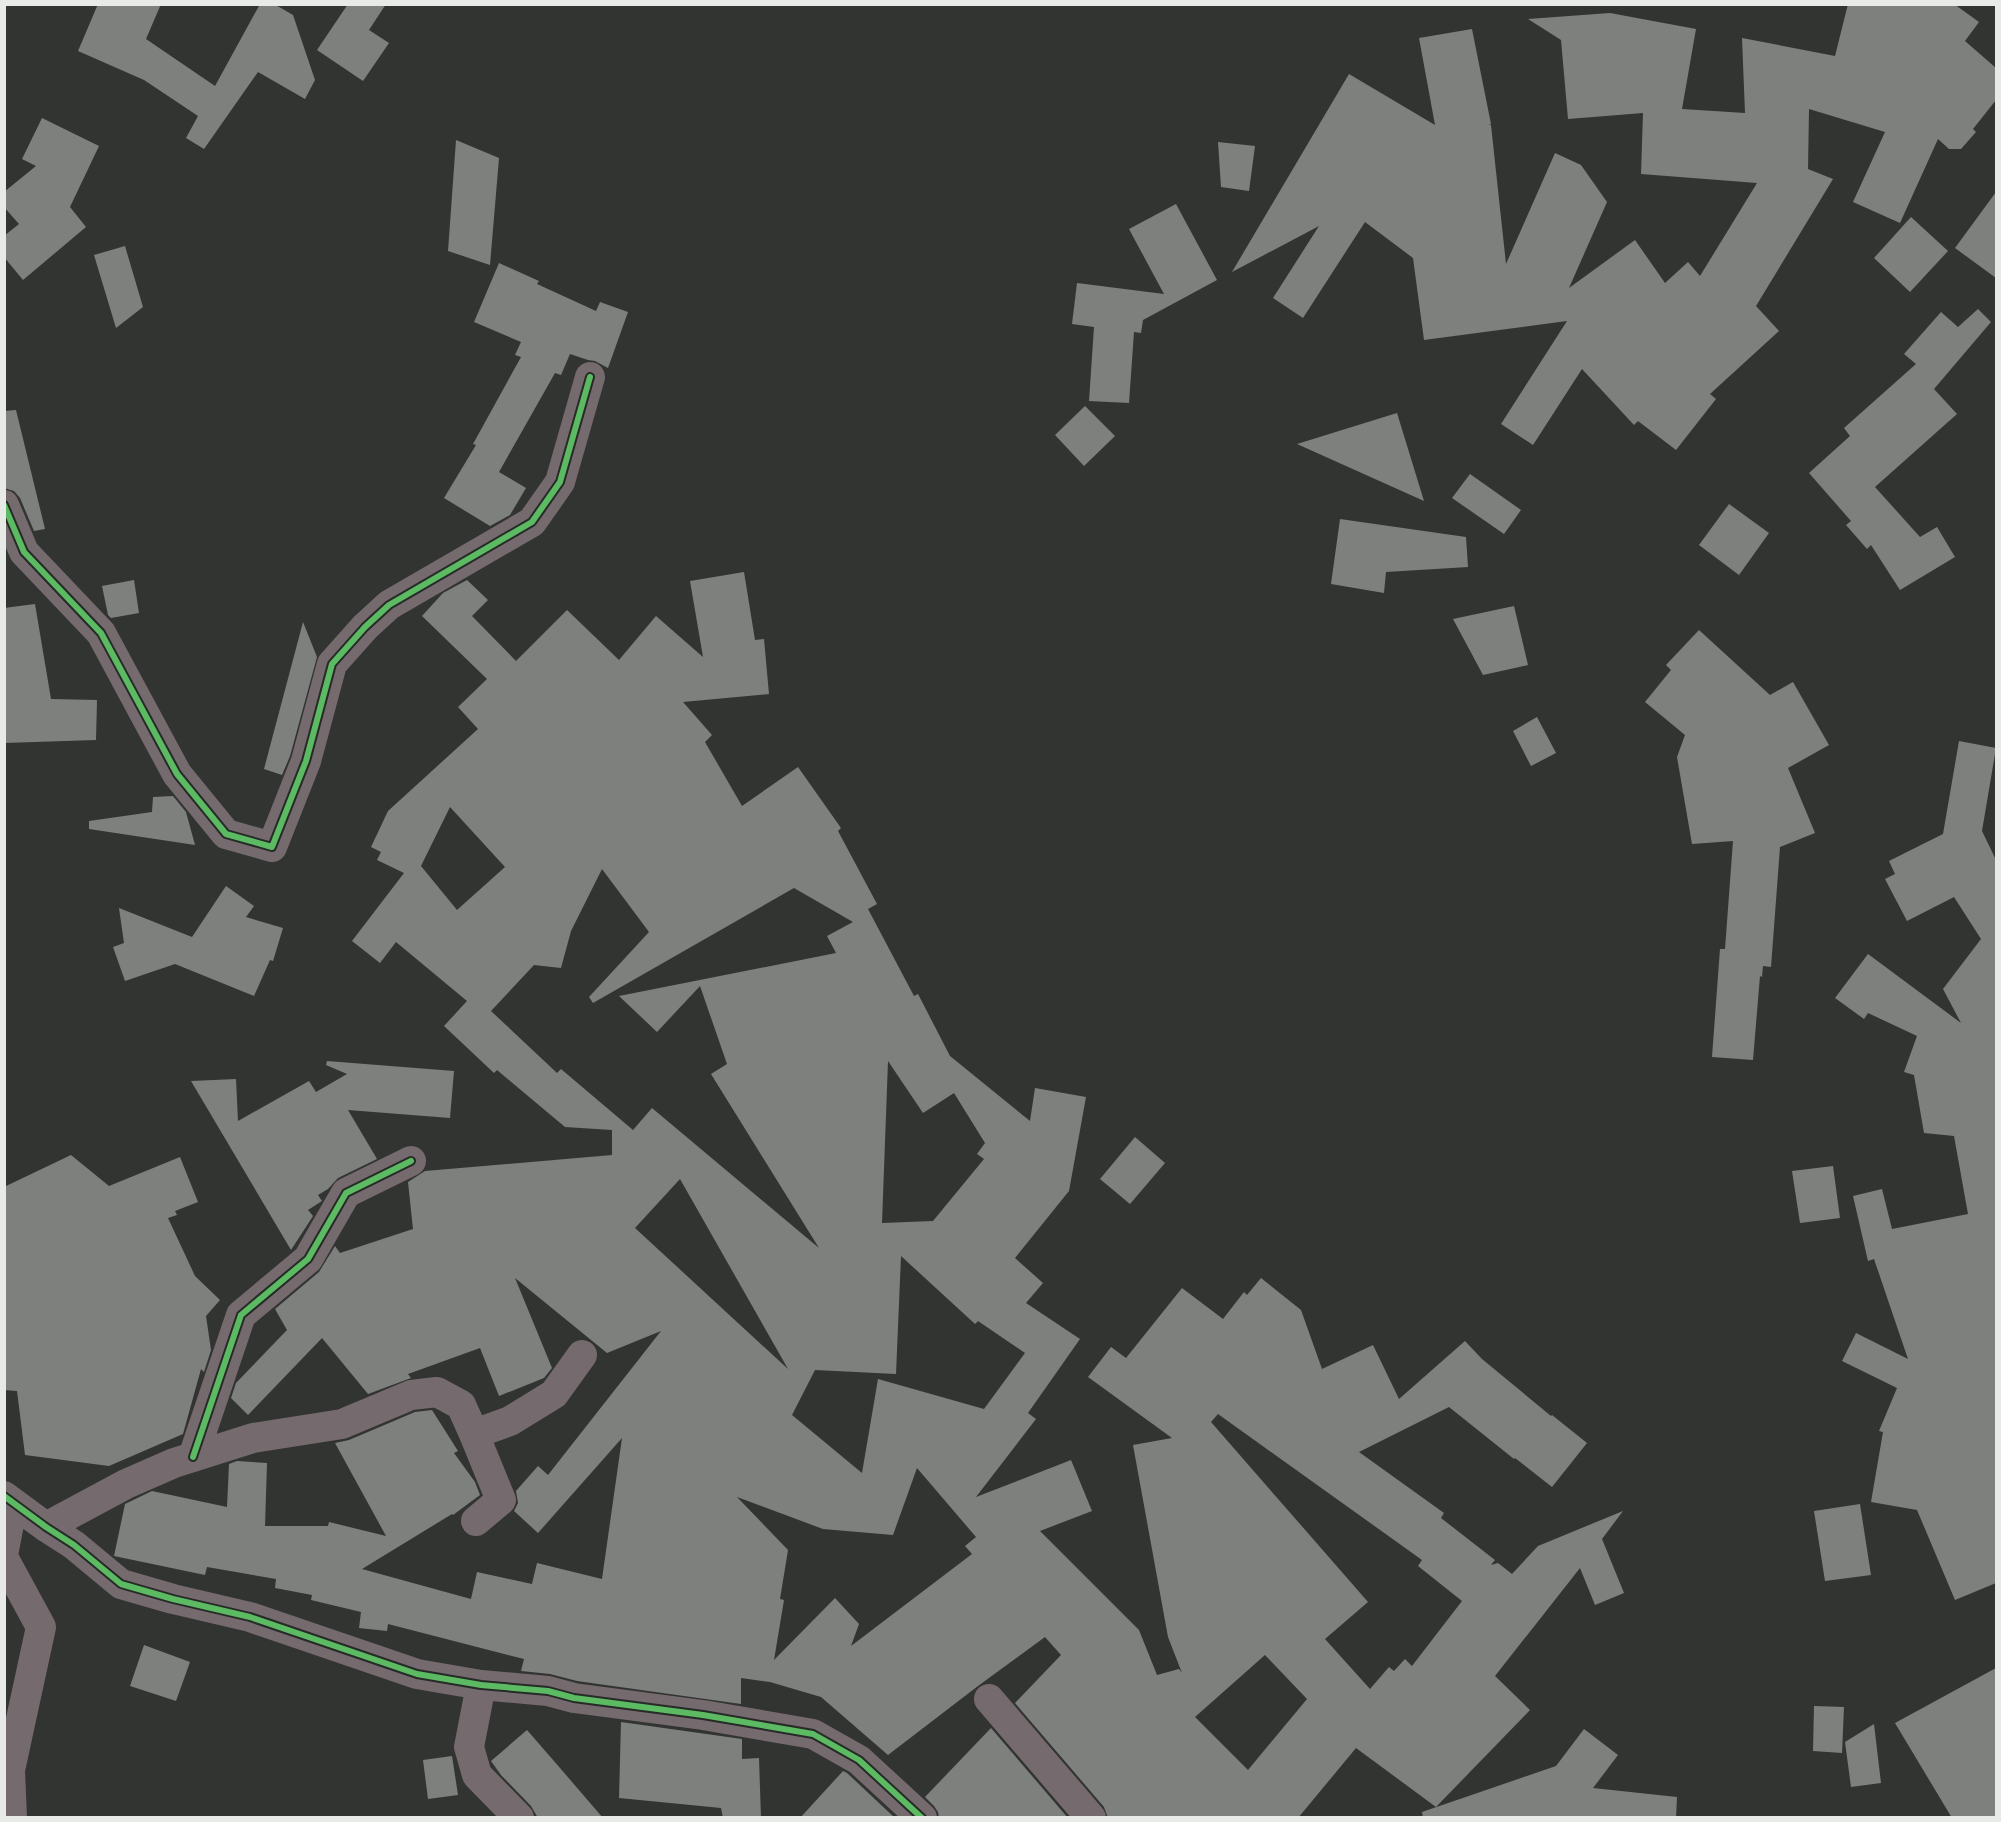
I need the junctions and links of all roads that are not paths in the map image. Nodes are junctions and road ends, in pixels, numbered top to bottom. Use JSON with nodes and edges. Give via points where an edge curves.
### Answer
{"nodes":[{"id":1,"x":590,"y":377,"type":"dead end"},
{"id":2,"x":4,"y":505,"type":"edge"},
{"id":3,"x":411,"y":1161,"type":"dead end"},
{"id":4,"x":582,"y":1356,"type":"dead end"},
{"id":5,"x":474,"y":1434,"type":"junction"},
{"id":6,"x":193,"y":1457,"type":"junction"},
{"id":7,"x":9,"y":1499,"type":"edge"},
{"id":8,"x":476,"y":1521,"type":"dead end"},
{"id":9,"x":46,"y":1527,"type":"junction"},
{"id":10,"x":4,"y":1550,"type":"edge"},
{"id":11,"x":4,"y":1559,"type":"edge"},
{"id":12,"x":481,"y":1685,"type":"junction"},
{"id":13,"x":989,"y":1699,"type":"dead end"},
{"id":14,"x":12,"y":1818,"type":"edge"},
{"id":15,"x":519,"y":1818,"type":"edge"},
{"id":16,"x":922,"y":1818,"type":"edge"},
{"id":17,"x":1091,"y":1818,"type":"edge"}],
"edges":[{"from":1,"to":2,"type":"street","via":[[560,482],[532,522],[389,605],[332,664],[306,761],[272,847],[226,834],[177,774],[101,633],[24,552]]},
{"from":3,"to":6,"type":"street","via":[[346,1193],[308,1258],[241,1315]]},
{"from":4,"to":5,"type":"street","via":[[554,1394],[510,1421]]},
{"from":5,"to":6,"type":"street","via":[[461,1405],[437,1392],[411,1395],[342,1425],[253,1438]]},
{"from":5,"to":8,"type":"street","via":[[501,1500]]},
{"from":6,"to":9,"type":"street","via":[[126,1484]]},
{"from":7,"to":9,"type":"street"},
{"from":7,"to":10,"type":"street"},
{"from":9,"to":12,"type":"street","via":[[121,1584],[250,1617],[417,1674]]},
{"from":11,"to":14,"type":"street","via":[[41,1627],[10,1770]]},
{"from":12,"to":15,"type":"street","via":[[470,1747],[477,1775]]},
{"from":12,"to":16,"type":"street","via":[[548,1691],[813,1734],[858,1760]]},
{"from":13,"to":17,"type":"street"}]}
